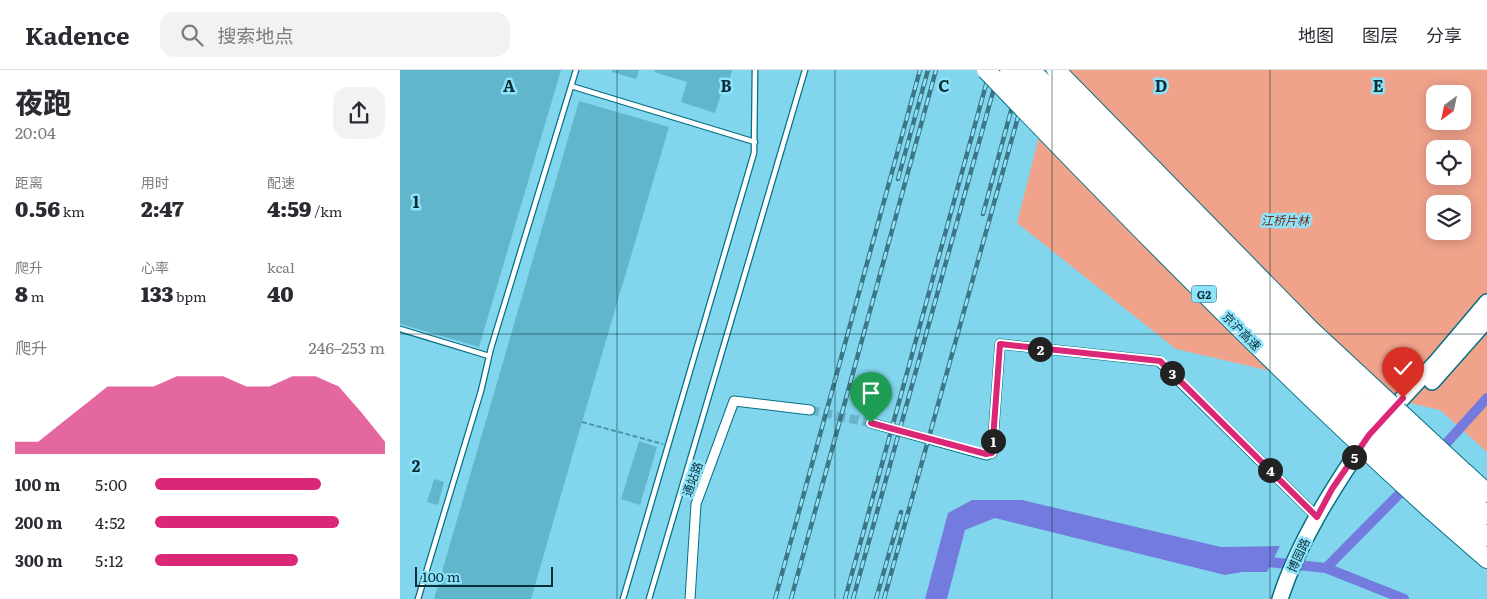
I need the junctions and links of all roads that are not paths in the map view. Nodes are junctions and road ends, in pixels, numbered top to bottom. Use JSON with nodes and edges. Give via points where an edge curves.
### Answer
{"nodes":[{"id":1,"x":576,"y":70,"type":"edge"},
{"id":2,"x":755,"y":70,"type":"edge"},
{"id":3,"x":805,"y":70,"type":"edge"},
{"id":4,"x":986,"y":70,"type":"edge"},
{"id":5,"x":1009,"y":70,"type":"edge"},
{"id":6,"x":1031,"y":70,"type":"edge"},
{"id":7,"x":1056,"y":70,"type":"edge"},
{"id":8,"x":571,"y":86,"type":"junction"},
{"id":9,"x":755,"y":142,"type":"junction"},
{"id":10,"x":1487,"y":302,"type":"edge"},
{"id":11,"x":1487,"y":320,"type":"edge"},
{"id":12,"x":400,"y":329,"type":"edge"},
{"id":13,"x":489,"y":356,"type":"junction"},
{"id":14,"x":810,"y":410,"type":"tunnel mouth"},
{"id":15,"x":871,"y":423,"type":"tunnel mouth"},
{"id":16,"x":1447,"y":491,"type":"junction"},
{"id":17,"x":1487,"y":493,"type":"edge"},
{"id":18,"x":1487,"y":515,"type":"edge"},
{"id":19,"x":1317,"y":517,"type":"junction"},
{"id":20,"x":1487,"y":537,"type":"edge"},
{"id":21,"x":1308,"y":545,"type":"junction"},
{"id":22,"x":1487,"y":559,"type":"edge"},
{"id":23,"x":1291,"y":583,"type":"junction"},
{"id":24,"x":418,"y":599,"type":"edge"},
{"id":25,"x":623,"y":599,"type":"edge"},
{"id":26,"x":649,"y":599,"type":"edge"},
{"id":27,"x":690,"y":599,"type":"edge"},
{"id":28,"x":1280,"y":599,"type":"edge"},
{"id":29,"x":1290,"y":599,"type":"edge"}],
"edges":[{"from":1,"to":8,"type":"lane"},
{"from":2,"to":9,"type":"lane"},
{"from":3,"to":26,"type":"lane"},
{"from":4,"to":16,"type":"highway","name":"京沪高速","number":"G2","bridge":true,"via":[[1268,358]]},
{"from":5,"to":16,"type":"highway","name":"京沪高速","number":"G2","bridge":true,"via":[[1229,295],[1347,410]]},
{"from":6,"to":16,"type":"highway","name":"京沪高速","number":"G2","bridge":true},
{"from":7,"to":16,"type":"highway","name":"京沪高速","number":"G2","bridge":true,"via":[[1310,329]]},
{"from":8,"to":9,"type":"lane"},
{"from":8,"to":13,"type":"lane"},
{"from":9,"to":25,"type":"lane"},
{"from":10,"to":19,"type":"main road","name":"博园路","via":[[1369,435]]},
{"from":11,"to":21,"type":"main road","name":"博园路","via":[[1376,442]]},
{"from":12,"to":13,"type":"lane"},
{"from":13,"to":24,"type":"lane"},
{"from":14,"to":27,"type":"street","name":"通站路","via":[[734,401],[696,504]]},
{"from":15,"to":19,"type":"street","via":[[992,453],[1000,344],[1160,361]]},
{"from":16,"to":17,"type":"highway","name":"京沪高速","number":"G2"},
{"from":16,"to":18,"type":"highway","name":"京沪高速","number":"G2"},
{"from":16,"to":20,"type":"highway","name":"京沪高速","number":"G2"},
{"from":16,"to":22,"type":"highway","name":"京沪高速","number":"G2"},
{"from":19,"to":21,"type":"main road","name":"博园路"},
{"from":21,"to":23,"type":"main road","name":"博园路"},
{"from":23,"to":28,"type":"main road","name":"博园路"},
{"from":23,"to":29,"type":"main road","name":"博园路"}]}
